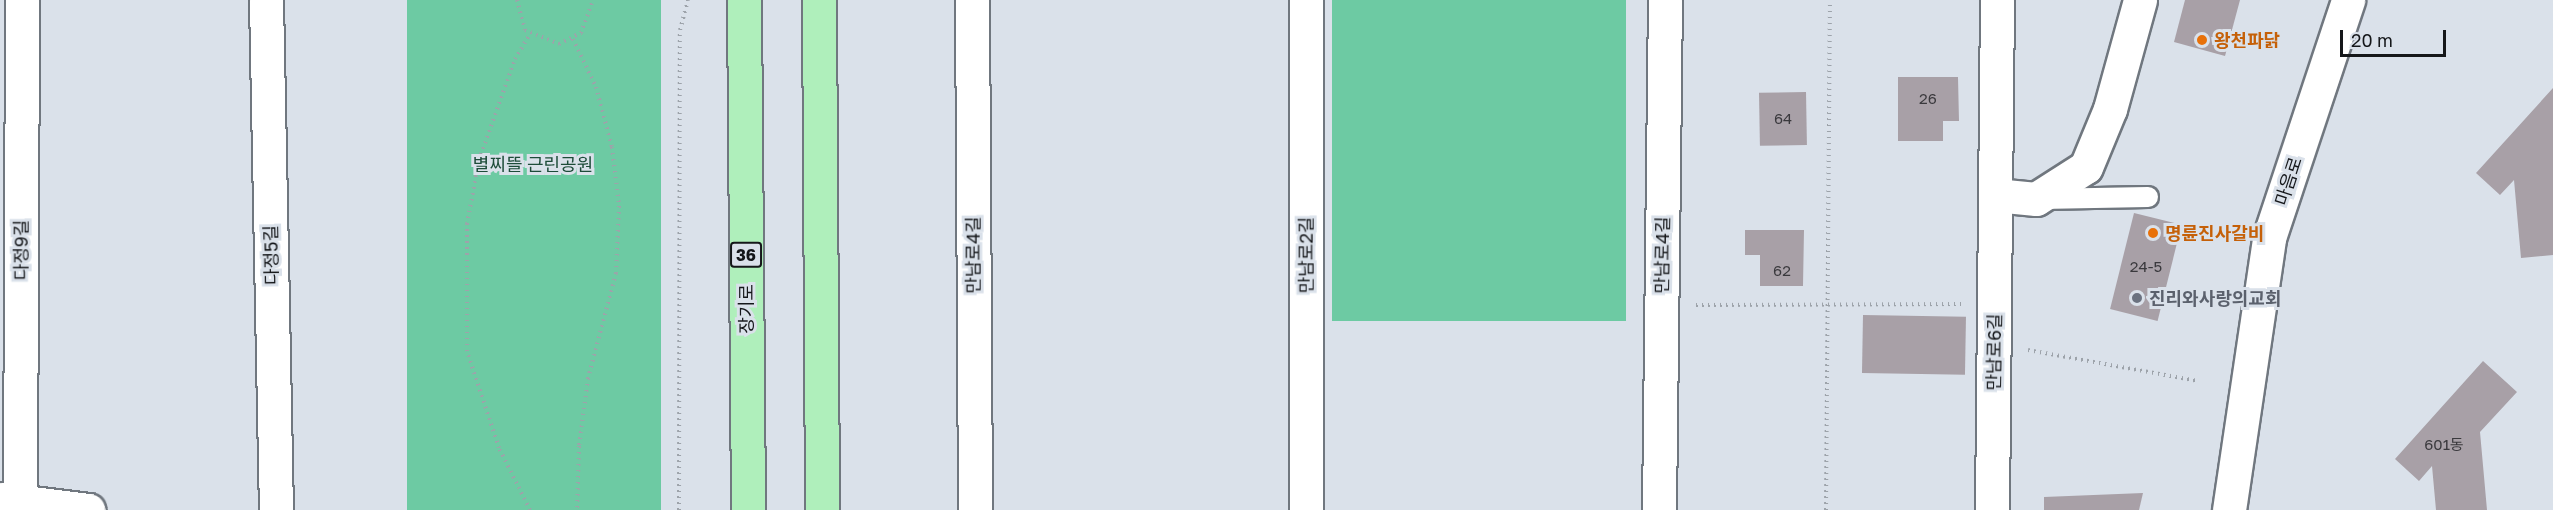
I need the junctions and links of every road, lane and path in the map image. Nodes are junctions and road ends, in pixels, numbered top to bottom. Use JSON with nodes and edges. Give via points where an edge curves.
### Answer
{"nodes":[{"id":1,"x":22,"y":0,"type":"edge"},
{"id":2,"x":266,"y":0,"type":"edge"},
{"id":3,"x":518,"y":0,"type":"edge"},
{"id":4,"x":593,"y":0,"type":"edge"},
{"id":5,"x":688,"y":0,"type":"edge"},
{"id":6,"x":744,"y":0,"type":"edge"},
{"id":7,"x":819,"y":0,"type":"edge"},
{"id":8,"x":972,"y":0,"type":"edge"},
{"id":9,"x":1306,"y":0,"type":"edge"},
{"id":10,"x":1665,"y":0,"type":"edge"},
{"id":11,"x":1830,"y":0,"type":"edge"},
{"id":12,"x":1997,"y":0,"type":"edge"},
{"id":13,"x":2140,"y":0,"type":"edge"},
{"id":14,"x":2348,"y":0,"type":"edge"},
{"id":15,"x":530,"y":34,"type":"junction"},
{"id":16,"x":573,"y":39,"type":"junction"},
{"id":17,"x":1995,"y":195,"type":"junction"},
{"id":18,"x":2148,"y":197,"type":"dead end"},
{"id":19,"x":2036,"y":199,"type":"junction"},
{"id":20,"x":1971,"y":304,"type":"dead end"},
{"id":21,"x":1691,"y":305,"type":"dead end"},
{"id":22,"x":1828,"y":305,"type":"junction"},
{"id":23,"x":2024,"y":350,"type":"dead end"},
{"id":24,"x":2198,"y":381,"type":"dead end"},
{"id":25,"x":10,"y":500,"type":"edge"},
{"id":26,"x":88,"y":510,"type":"edge"},
{"id":27,"x":276,"y":510,"type":"edge"},
{"id":28,"x":530,"y":510,"type":"edge"},
{"id":29,"x":577,"y":510,"type":"edge"},
{"id":30,"x":679,"y":510,"type":"edge"},
{"id":31,"x":748,"y":510,"type":"edge"},
{"id":32,"x":822,"y":510,"type":"edge"},
{"id":33,"x":975,"y":510,"type":"edge"},
{"id":34,"x":1306,"y":510,"type":"edge"},
{"id":35,"x":1659,"y":510,"type":"edge"},
{"id":36,"x":1826,"y":510,"type":"edge"},
{"id":37,"x":1992,"y":510,"type":"edge"},
{"id":38,"x":2229,"y":510,"type":"edge"}],
"edges":[{"from":1,"to":25,"type":"street","name":"다정9길"},
{"from":2,"to":27,"type":"street","name":"다정5길"},
{"from":3,"to":15,"type":"path","via":[[519,19]]},
{"from":4,"to":16,"type":"path","via":[[589,23]]},
{"from":5,"to":30,"type":"path","via":[[680,30]]},
{"from":6,"to":31,"type":"main road","name":"장기로","number":"36"},
{"from":7,"to":32,"type":"main road"},
{"from":8,"to":33,"type":"street","name":"만남로4길"},
{"from":9,"to":34,"type":"street","name":"만남로2길"},
{"from":10,"to":35,"type":"street","name":"만남로4길"},
{"from":11,"to":22,"type":"path"},
{"from":12,"to":17,"type":"street","name":"만남로6길"},
{"from":13,"to":19,"type":"street","via":[[2110,109],[2086,167]]},
{"from":14,"to":38,"type":"street","name":"마음로","via":[[2270,238]]},
{"from":15,"to":16,"type":"path","via":[[546,43]]},
{"from":15,"to":28,"type":"path","via":[[515,59],[479,160],[467,224],[467,351],[499,448]]},
{"from":16,"to":29,"type":"path","via":[[596,87],[612,147],[619,206],[616,273],[584,412]]},
{"from":17,"to":19,"type":"street"},
{"from":17,"to":37,"type":"street","name":"만남로6길"},
{"from":18,"to":19,"type":"lane"},
{"from":20,"to":22,"type":"path"},
{"from":21,"to":22,"type":"path"},
{"from":22,"to":36,"type":"path"},
{"from":23,"to":24,"type":"path"},
{"from":25,"to":26,"type":"street"}]}
